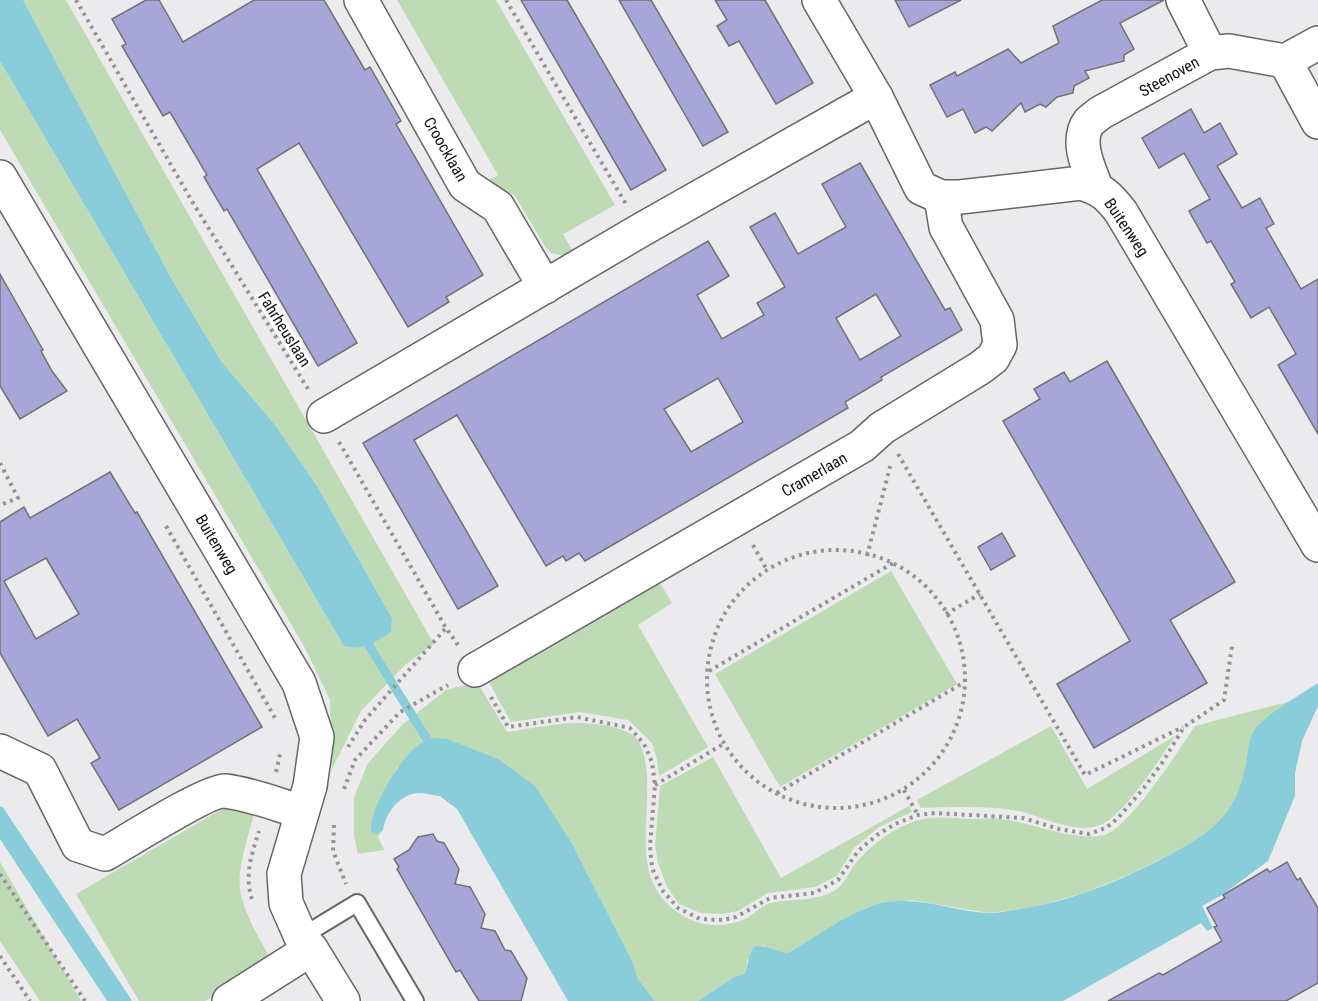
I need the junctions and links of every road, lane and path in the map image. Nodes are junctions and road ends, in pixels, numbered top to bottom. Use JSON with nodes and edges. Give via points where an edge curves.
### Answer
{"nodes":[{"id":1,"x":75,"y":0,"type":"edge"},
{"id":2,"x":361,"y":0,"type":"edge"},
{"id":3,"x":506,"y":0,"type":"edge"},
{"id":4,"x":819,"y":0,"type":"edge"},
{"id":5,"x":1183,"y":0,"type":"edge"},
{"id":6,"x":1318,"y":43,"type":"edge"},
{"id":7,"x":1210,"y":53,"type":"junction"},
{"id":8,"x":1285,"y":61,"type":"junction"},
{"id":9,"x":876,"y":97,"type":"junction"},
{"id":10,"x":1318,"y":122,"type":"edge"},
{"id":11,"x":0,"y":177,"type":"edge"},
{"id":12,"x":1096,"y":187,"type":"junction"},
{"id":13,"x":941,"y":197,"type":"junction"},
{"id":14,"x":641,"y":230,"type":"junction"},
{"id":15,"x":545,"y":287,"type":"junction"},
{"id":16,"x":324,"y":416,"type":"junction"},
{"id":17,"x":0,"y":463,"type":"edge"},
{"id":18,"x":0,"y":505,"type":"edge"},
{"id":19,"x":163,"y":521,"type":"dead end"},
{"id":20,"x":1318,"y":545,"type":"edge"},
{"id":21,"x":867,"y":556,"type":"junction"},
{"id":22,"x":893,"y":562,"type":"junction"},
{"id":23,"x":980,"y":594,"type":"junction"},
{"id":24,"x":946,"y":614,"type":"junction"},
{"id":25,"x":446,"y":628,"type":"junction"},
{"id":26,"x":1232,"y":646,"type":"dead end"},
{"id":27,"x":475,"y":670,"type":"junction"},
{"id":28,"x":709,"y":671,"type":"junction"},
{"id":29,"x":964,"y":683,"type":"junction"},
{"id":30,"x":278,"y":724,"type":"dead end"},
{"id":31,"x":1184,"y":727,"type":"junction"},
{"id":32,"x":725,"y":743,"type":"junction"},
{"id":33,"x":282,"y":744,"type":"dead end"},
{"id":34,"x":0,"y":751,"type":"edge"},
{"id":35,"x":345,"y":752,"type":"dead end"},
{"id":36,"x":655,"y":785,"type":"junction"},
{"id":37,"x":904,"y":790,"type":"junction"},
{"id":38,"x":777,"y":794,"type":"junction"},
{"id":39,"x":342,"y":795,"type":"dead end"},
{"id":40,"x":267,"y":801,"type":"junction"},
{"id":41,"x":302,"y":812,"type":"junction"},
{"id":42,"x":918,"y":815,"type":"junction"},
{"id":43,"x":334,"y":819,"type":"dead end"},
{"id":44,"x":0,"y":874,"type":"edge"},
{"id":45,"x":357,"y":903,"type":"junction"},
{"id":46,"x":255,"y":908,"type":"dead end"},
{"id":47,"x":306,"y":943,"type":"junction"},
{"id":48,"x":0,"y":956,"type":"edge"},
{"id":49,"x":30,"y":1001,"type":"edge"},
{"id":50,"x":85,"y":1001,"type":"edge"},
{"id":51,"x":229,"y":1001,"type":"edge"},
{"id":52,"x":343,"y":1001,"type":"edge"},
{"id":53,"x":415,"y":1001,"type":"edge"}],
"edges":[{"from":1,"to":16,"type":"path","name":"Fahrheuslaan","via":[[190,198]]},
{"from":2,"to":15,"type":"street","name":"Croocklaan","via":[[465,185],[498,207]]},
{"from":3,"to":14,"type":"path"},
{"from":4,"to":9,"type":"street"},
{"from":5,"to":7,"type":"street"},
{"from":6,"to":8,"type":"street"},
{"from":7,"to":8,"type":"street","name":"Steenoven","via":[[1229,51]]},
{"from":7,"to":12,"type":"street","name":"Steenoven","via":[[1089,122],[1083,144]]},
{"from":8,"to":10,"type":"street"},
{"from":9,"to":13,"type":"street","via":[[921,188]]},
{"from":9,"to":14,"type":"street"},
{"from":11,"to":41,"type":"street","name":"Buitenweg","via":[[299,683],[316,737],[310,786]]},
{"from":12,"to":13,"type":"street","name":"Buitenweg","via":[[1081,183]]},
{"from":12,"to":20,"type":"street","name":"Buitenweg","via":[[1121,212]]},
{"from":13,"to":27,"type":"street","name":"Cramerlaan","via":[[946,227],[998,320],[1000,345],[993,358],[882,428],[862,446]]},
{"from":14,"to":15,"type":"street"},
{"from":15,"to":16,"type":"street"},
{"from":16,"to":25,"type":"path","name":"Fahrheuslaan"},
{"from":17,"to":18,"type":"path","via":[[18,498]]},
{"from":19,"to":30,"type":"path"},
{"from":21,"to":22,"type":"path"},
{"from":21,"to":23,"type":"path","via":[[895,449]]},
{"from":21,"to":28,"type":"path","via":[[835,550],[811,553],[767,570],[730,604],[709,650]]},
{"from":22,"to":24,"type":"path","via":[[928,589]]},
{"from":22,"to":28,"type":"path"},
{"from":23,"to":24,"type":"path"},
{"from":23,"to":31,"type":"path","via":[[1085,776]]},
{"from":24,"to":29,"type":"path","via":[[962,657]]},
{"from":25,"to":27,"type":"path","name":"Fahrheuslaan"},
{"from":25,"to":35,"type":"path","via":[[365,720]]},
{"from":26,"to":31,"type":"path","via":[[1224,700]]},
{"from":27,"to":36,"type":"path","name":"Fahrheuslaan","via":[[508,727],[577,717],[630,729],[644,744],[652,762]]},
{"from":27,"to":39,"type":"path","via":[[400,712],[355,760]]},
{"from":28,"to":32,"type":"path","via":[[714,720]]},
{"from":29,"to":37,"type":"path","via":[[961,709],[940,756]]},
{"from":29,"to":38,"type":"path"},
{"from":31,"to":42,"type":"path","via":[[1162,763],[1118,818],[1089,834],[1023,818]]},
{"from":32,"to":36,"type":"path"},
{"from":32,"to":38,"type":"path","via":[[741,767]]},
{"from":33,"to":40,"type":"path"},
{"from":34,"to":40,"type":"street","via":[[40,770],[78,845],[105,854],[193,803],[223,791]]},
{"from":36,"to":42,"type":"path","via":[[652,868],[663,891],[678,908],[700,920],[736,917],[770,898],[814,893],[838,880],[858,851],[877,835]]},
{"from":37,"to":38,"type":"path","via":[[880,803],[839,809],[801,804]]},
{"from":37,"to":42,"type":"path"},
{"from":40,"to":41,"type":"street"},
{"from":40,"to":46,"type":"path","via":[[250,861],[248,889]]},
{"from":41,"to":47,"type":"street","name":"Buitenweg","via":[[284,874],[286,903]]},
{"from":43,"to":45,"type":"path","via":[[333,851]]},
{"from":44,"to":50,"type":"path"},
{"from":45,"to":47,"type":"lane"},
{"from":45,"to":53,"type":"lane"},
{"from":47,"to":51,"type":"street"},
{"from":47,"to":52,"type":"street","name":"Buitenweg"},
{"from":48,"to":49,"type":"path"}]}
